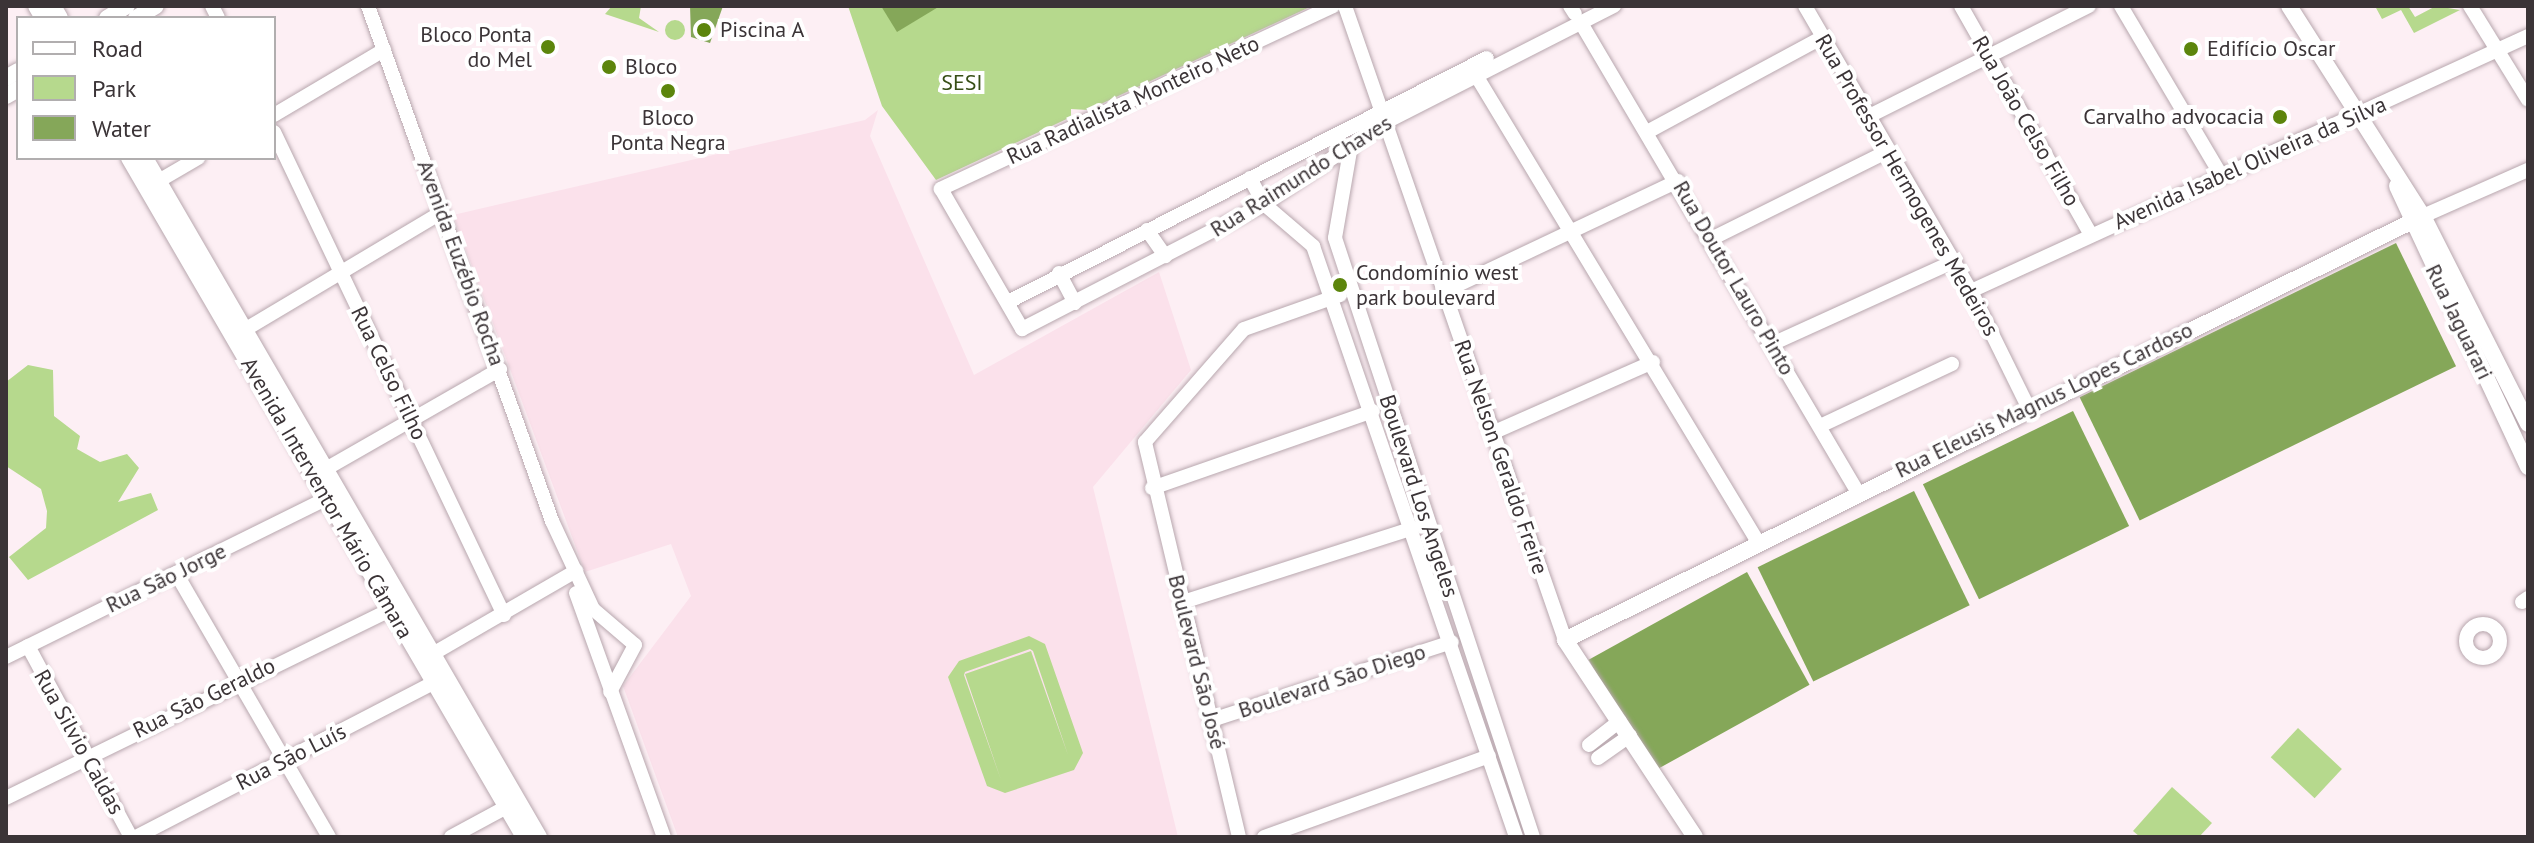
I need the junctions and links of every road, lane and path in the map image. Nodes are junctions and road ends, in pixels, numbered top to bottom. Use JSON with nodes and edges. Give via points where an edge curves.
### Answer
{"nodes":[{"id":1,"x":368,"y":6,"type":"edge"},
{"id":2,"x":1333,"y":6,"type":"edge"},
{"id":3,"x":1345,"y":6,"type":"edge"},
{"id":4,"x":1614,"y":6,"type":"edge"},
{"id":5,"x":1805,"y":6,"type":"edge"},
{"id":6,"x":1961,"y":6,"type":"edge"},
{"id":7,"x":2089,"y":6,"type":"edge"},
{"id":8,"x":2121,"y":6,"type":"edge"},
{"id":9,"x":2289,"y":6,"type":"edge"},
{"id":10,"x":2470,"y":6,"type":"edge"},
{"id":11,"x":1581,"y":14,"type":"edge"},
{"id":12,"x":2528,"y":36,"type":"edge"},
{"id":13,"x":1823,"y":37,"type":"junction"},
{"id":14,"x":2498,"y":49,"type":"junction"},
{"id":15,"x":384,"y":50,"type":"junction"},
{"id":16,"x":1988,"y":54,"type":"junction"},
{"id":17,"x":1473,"y":71,"type":"junction"},
{"id":18,"x":2528,"y":100,"type":"edge"},
{"id":19,"x":276,"y":114,"type":"edge"},
{"id":20,"x":2359,"y":115,"type":"junction"},
{"id":21,"x":1384,"y":116,"type":"junction"},
{"id":22,"x":1869,"y":116,"type":"junction"},
{"id":23,"x":1649,"y":131,"type":"junction"},
{"id":24,"x":276,"y":136,"type":"edge"},
{"id":25,"x":1350,"y":151,"type":"junction"},
{"id":26,"x":1888,"y":151,"type":"junction"},
{"id":27,"x":131,"y":160,"type":"edge"},
{"id":28,"x":146,"y":160,"type":"edge"},
{"id":29,"x":195,"y":160,"type":"edge"},
{"id":30,"x":2528,"y":170,"type":"edge"},
{"id":31,"x":2221,"y":175,"type":"junction"},
{"id":32,"x":1250,"y":178,"type":"junction"},
{"id":33,"x":1678,"y":181,"type":"junction"},
{"id":34,"x":153,"y":184,"type":"junction"},
{"id":35,"x":1264,"y":204,"type":"junction"},
{"id":36,"x":442,"y":212,"type":"junction"},
{"id":37,"x":2417,"y":219,"type":"junction"},
{"id":38,"x":1147,"y":230,"type":"junction"},
{"id":39,"x":1573,"y":233,"type":"junction"},
{"id":40,"x":2091,"y":235,"type":"junction"},
{"id":41,"x":1335,"y":238,"type":"junction"},
{"id":42,"x":1713,"y":238,"type":"junction"},
{"id":43,"x":1313,"y":246,"type":"junction"},
{"id":44,"x":1165,"y":256,"type":"junction"},
{"id":45,"x":1955,"y":261,"type":"junction"},
{"id":46,"x":338,"y":270,"type":"junction"},
{"id":47,"x":1059,"y":273,"type":"junction"},
{"id":48,"x":1971,"y":291,"type":"junction"},
{"id":49,"x":1351,"y":292,"type":"junction"},
{"id":50,"x":1443,"y":292,"type":"junction"},
{"id":51,"x":1333,"y":297,"type":"junction"},
{"id":52,"x":1010,"y":301,"type":"junction"},
{"id":53,"x":1075,"y":303,"type":"junction"},
{"id":54,"x":238,"y":334,"type":"junction"},
{"id":55,"x":1772,"y":344,"type":"junction"},
{"id":56,"x":1653,"y":362,"type":"junction"},
{"id":57,"x":1952,"y":364,"type":"dead end"},
{"id":58,"x":500,"y":369,"type":"junction"},
{"id":59,"x":2028,"y":407,"type":"junction"},
{"id":60,"x":1373,"y":411,"type":"junction"},
{"id":61,"x":412,"y":420,"type":"junction"},
{"id":62,"x":2528,"y":424,"type":"edge"},
{"id":63,"x":1820,"y":426,"type":"junction"},
{"id":64,"x":1492,"y":433,"type":"junction"},
{"id":65,"x":2528,"y":467,"type":"edge"},
{"id":66,"x":319,"y":473,"type":"junction"},
{"id":67,"x":1152,"y":488,"type":"junction"},
{"id":68,"x":1857,"y":491,"type":"junction"},
{"id":69,"x":326,"y":499,"type":"junction"},
{"id":70,"x":1413,"y":528,"type":"junction"},
{"id":71,"x":1758,"y":542,"type":"junction"},
{"id":72,"x":1440,"y":557,"type":"junction"},
{"id":73,"x":1425,"y":563,"type":"junction"},
{"id":74,"x":176,"y":573,"type":"junction"},
{"id":75,"x":573,"y":573,"type":"junction"},
{"id":76,"x":1453,"y":599,"type":"junction"},
{"id":77,"x":1183,"y":602,"type":"junction"},
{"id":78,"x":398,"y":606,"type":"junction"},
{"id":79,"x":1439,"y":607,"type":"junction"},
{"id":80,"x":504,"y":615,"type":"junction"},
{"id":81,"x":595,"y":639,"type":"junction"},
{"id":82,"x":1565,"y":640,"type":"junction"},
{"id":83,"x":1452,"y":642,"type":"junction"},
{"id":84,"x":28,"y":646,"type":"junction"},
{"id":85,"x":6,"y":657,"type":"edge"},
{"id":86,"x":428,"y":657,"type":"junction"},
{"id":87,"x":623,"y":661,"type":"junction"},
{"id":88,"x":441,"y":679,"type":"junction"},
{"id":89,"x":239,"y":681,"type":"junction"},
{"id":90,"x":610,"y":692,"type":"junction"},
{"id":91,"x":1212,"y":720,"type":"junction"},
{"id":92,"x":1620,"y":721,"type":"junction"},
{"id":93,"x":1630,"y":736,"type":"junction"},
{"id":94,"x":1589,"y":745,"type":"dead end"},
{"id":95,"x":87,"y":756,"type":"junction"},
{"id":96,"x":1489,"y":756,"type":"junction"},
{"id":97,"x":1598,"y":758,"type":"dead end"},
{"id":98,"x":284,"y":760,"type":"junction"},
{"id":99,"x":1517,"y":785,"type":"junction"},
{"id":100,"x":1501,"y":790,"type":"junction"},
{"id":101,"x":6,"y":798,"type":"edge"},
{"id":102,"x":513,"y":803,"type":"junction"},
{"id":103,"x":1532,"y":834,"type":"edge"},
{"id":104,"x":1516,"y":836,"type":"edge"},
{"id":105,"x":134,"y":837,"type":"edge"},
{"id":106,"x":329,"y":837,"type":"edge"},
{"id":107,"x":451,"y":837,"type":"edge"},
{"id":108,"x":524,"y":837,"type":"edge"},
{"id":109,"x":539,"y":837,"type":"edge"},
{"id":110,"x":664,"y":837,"type":"edge"},
{"id":111,"x":1239,"y":837,"type":"edge"},
{"id":112,"x":1264,"y":837,"type":"edge"},
{"id":113,"x":1695,"y":837,"type":"edge"}],
"edges":[{"from":1,"to":15,"type":"street","name":"Avenida Euzébio Rocha"},
{"from":2,"to":52,"type":"street","name":"Rua Radialista Monteiro Neto","via":[[941,189],[939,197]]},
{"from":3,"to":21,"type":"street","name":"Rua Nelson Geraldo Freire"},
{"from":4,"to":11,"type":"street","name":"Rua Raimundo Chaves"},
{"from":5,"to":13,"type":"street","name":"Rua Professor Hermogenes Medeiros"},
{"from":6,"to":16,"type":"street","name":"Rua João Celso Filho"},
{"from":7,"to":16,"type":"street"},
{"from":8,"to":31,"type":"street"},
{"from":9,"to":20,"type":"main road","name":"Rua Jaguarari"},
{"from":10,"to":14,"type":"street"},
{"from":11,"to":17,"type":"street","name":"Rua Raimundo Chaves"},
{"from":11,"to":23,"type":"street","name":"Rua Doutor Lauro Pinto"},
{"from":12,"to":14,"type":"street","name":"Avenida Isabel Oliveira da Silva"},
{"from":13,"to":22,"type":"street","name":"Rua Professor Hermogenes Medeiros"},
{"from":13,"to":23,"type":"street"},
{"from":14,"to":18,"type":"street"},
{"from":14,"to":20,"type":"street","name":"Avenida Isabel Oliveira da Silva"},
{"from":15,"to":19,"type":"street"},
{"from":15,"to":36,"type":"street","name":"Avenida Euzébio Rocha"},
{"from":16,"to":22,"type":"street"},
{"from":16,"to":40,"type":"street","name":"Rua João Celso Filho"},
{"from":17,"to":21,"type":"street","name":"Rua Raimundo Chaves"},
{"from":17,"to":39,"type":"street"},
{"from":20,"to":31,"type":"street","name":"Avenida Isabel Oliveira da Silva"},
{"from":20,"to":37,"type":"main road","name":"Rua Jaguarari"},
{"from":21,"to":25,"type":"street","name":"Rua Raimundo Chaves"},
{"from":21,"to":32,"type":"street","name":"Rua Raimundo Chaves"},
{"from":21,"to":50,"type":"street","name":"Rua Nelson Geraldo Freire"},
{"from":22,"to":26,"type":"street","name":"Rua Professor Hermogenes Medeiros"},
{"from":23,"to":33,"type":"street","name":"Rua Doutor Lauro Pinto"},
{"from":24,"to":46,"type":"street","name":"Rua Celso Filho"},
{"from":25,"to":35,"type":"street","name":"Rua Raimundo Chaves"},
{"from":25,"to":41,"type":"street","name":"Boulevard Los Angeles"},
{"from":26,"to":42,"type":"street","via":[[1762,220]]},
{"from":26,"to":45,"type":"street","name":"Rua Professor Hermogenes Medeiros"},
{"from":27,"to":34,"type":"main road","name":"Avenida Interventor Mário Câmara"},
{"from":28,"to":34,"type":"main road","name":"Avenida Interventor Mário Câmara"},
{"from":29,"to":34,"type":"street"},
{"from":30,"to":37,"type":"street","name":"Rua Eleusis Magnus Lopes Cardoso"},
{"from":31,"to":40,"type":"street","name":"Avenida Isabel Oliveira da Silva"},
{"from":32,"to":35,"type":"street","name":"Boulevard Los Angeles"},
{"from":32,"to":38,"type":"street","name":"Rua Raimundo Chaves"},
{"from":33,"to":39,"type":"street"},
{"from":33,"to":42,"type":"street","name":"Rua Doutor Lauro Pinto"},
{"from":34,"to":54,"type":"main road","name":"Avenida Interventor Mário Câmara"},
{"from":35,"to":43,"type":"street","name":"Boulevard Los Angeles"},
{"from":35,"to":44,"type":"street","name":"Rua Raimundo Chaves"},
{"from":36,"to":46,"type":"street"},
{"from":36,"to":58,"type":"street","name":"Avenida Euzébio Rocha"},
{"from":37,"to":59,"type":"main road","name":"Rua Eleusis Magnus Lopes Cardoso"},
{"from":37,"to":62,"type":"main road","name":"Rua Jaguarari"},
{"from":37,"to":65,"type":"main road","name":"Rua Jaguarari"},
{"from":38,"to":44,"type":"street"},
{"from":38,"to":47,"type":"street","name":"Rua Raimundo Chaves"},
{"from":39,"to":50,"type":"street"},
{"from":39,"to":56,"type":"street"},
{"from":40,"to":48,"type":"street","name":"Avenida Isabel Oliveira da Silva"},
{"from":41,"to":43,"type":"street"},
{"from":41,"to":49,"type":"street","name":"Boulevard Los Angeles"},
{"from":42,"to":55,"type":"street","name":"Rua Doutor Lauro Pinto"},
{"from":43,"to":51,"type":"street","name":"Boulevard Los Angeles"},
{"from":44,"to":53,"type":"street","name":"Rua Raimundo Chaves"},
{"from":45,"to":48,"type":"street","name":"Rua Professor Hermogenes Medeiros"},
{"from":45,"to":55,"type":"street"},
{"from":46,"to":54,"type":"street"},
{"from":46,"to":61,"type":"street","name":"Rua Celso Filho"},
{"from":47,"to":52,"type":"street","name":"Rua Raimundo Chaves"},
{"from":47,"to":53,"type":"street"},
{"from":48,"to":59,"type":"street","name":"Rua Professor Hermogenes Medeiros"},
{"from":49,"to":51,"type":"street","name":"Boulevard São José"},
{"from":49,"to":72,"type":"street","name":"Boulevard Los Angeles"},
{"from":50,"to":64,"type":"street","name":"Rua Nelson Geraldo Freire"},
{"from":51,"to":60,"type":"street","name":"Boulevard Los Angeles"},
{"from":51,"to":67,"type":"street","name":"Boulevard São José","via":[[1244,329],[1221,348],[1147,436]]},
{"from":52,"to":53,"type":"street","name":"Rua Raimundo Chaves","via":[[1024,330]]},
{"from":54,"to":66,"type":"main road","name":"Avenida Interventor Mário Câmara"},
{"from":55,"to":63,"type":"street","name":"Rua Doutor Lauro Pinto"},
{"from":56,"to":64,"type":"street"},
{"from":56,"to":71,"type":"street"},
{"from":57,"to":63,"type":"street"},
{"from":58,"to":61,"type":"street"},
{"from":58,"to":75,"type":"street","name":"Avenida Euzébio Rocha"},
{"from":59,"to":68,"type":"main road","name":"Rua Eleusis Magnus Lopes Cardoso"},
{"from":60,"to":67,"type":"street"},
{"from":60,"to":70,"type":"street","name":"Boulevard Los Angeles"},
{"from":61,"to":66,"type":"street"},
{"from":61,"to":80,"type":"street","name":"Rua Celso Filho"},
{"from":63,"to":68,"type":"street","name":"Rua Doutor Lauro Pinto"},
{"from":64,"to":82,"type":"street","name":"Rua Nelson Geraldo Freire"},
{"from":66,"to":69,"type":"main road","name":"Avenida Interventor Mário Câmara"},
{"from":66,"to":78,"type":"main road","name":"Avenida Interventor Mário Câmara"},
{"from":67,"to":77,"type":"street","name":"Boulevard São José"},
{"from":68,"to":71,"type":"main road","name":"Rua Eleusis Magnus Lopes Cardoso"},
{"from":69,"to":74,"type":"street","name":"Rua São Jorge"},
{"from":69,"to":78,"type":"main road","name":"Avenida Interventor Mário Câmara"},
{"from":70,"to":73,"type":"street","name":"Boulevard Los Angeles"},
{"from":70,"to":77,"type":"street"},
{"from":71,"to":82,"type":"main road","name":"Rua Eleusis Magnus Lopes Cardoso"},
{"from":72,"to":73,"type":"street","via":[[1436,569]]},
{"from":72,"to":76,"type":"street","name":"Boulevard Los Angeles"},
{"from":73,"to":79,"type":"street","name":"Boulevard Los Angeles"},
{"from":74,"to":84,"type":"street","name":"Rua São Jorge"},
{"from":74,"to":89,"type":"street"},
{"from":75,"to":80,"type":"street"},
{"from":75,"to":81,"type":"street","name":"Avenida Euzébio Rocha"},
{"from":75,"to":87,"type":"street","name":"Avenida Euzébio Rocha","via":[[593,609],[635,645]]},
{"from":76,"to":79,"type":"street","via":[[1443,597]]},
{"from":76,"to":99,"type":"street","name":"Boulevard Los Angeles"},
{"from":77,"to":91,"type":"street","name":"Boulevard São José"},
{"from":78,"to":86,"type":"main road","name":"Avenida Interventor Mário Câmara"},
{"from":78,"to":89,"type":"street","name":"Rua São Geraldo"},
{"from":79,"to":83,"type":"street","name":"Boulevard Los Angeles"},
{"from":80,"to":86,"type":"street"},
{"from":81,"to":87,"type":"street"},
{"from":81,"to":90,"type":"street","name":"Avenida Euzébio Rocha"},
{"from":82,"to":92,"type":"main road","name":"Rua Nelson Geraldo Freire"},
{"from":83,"to":91,"type":"street","name":"Boulevard São Diego"},
{"from":83,"to":96,"type":"street","name":"Boulevard Los Angeles"},
{"from":84,"to":85,"type":"street","name":"Rua São Jorge"},
{"from":84,"to":95,"type":"street","name":"Rua Silvio Caldas"},
{"from":86,"to":88,"type":"main road","name":"Avenida Interventor Mário Câmara"},
{"from":87,"to":90,"type":"street","name":"Avenida Euzébio Rocha"},
{"from":88,"to":98,"type":"street","name":"Rua São Luís"},
{"from":88,"to":102,"type":"main road","name":"Avenida Interventor Mário Câmara"},
{"from":89,"to":95,"type":"street","name":"Rua São Geraldo"},
{"from":89,"to":98,"type":"street"},
{"from":90,"to":110,"type":"street","name":"Avenida Euzébio Rocha"},
{"from":91,"to":111,"type":"street","name":"Boulevard São José"},
{"from":92,"to":93,"type":"main road","name":"Rua Nelson Geraldo Freire"},
{"from":92,"to":94,"type":"street"},
{"from":93,"to":97,"type":"street"},
{"from":93,"to":113,"type":"main road","name":"Rua Nelson Geraldo Freire"},
{"from":95,"to":101,"type":"street","name":"Rua São Geraldo"},
{"from":95,"to":105,"type":"street","name":"Rua Silvio Caldas"},
{"from":96,"to":100,"type":"street","name":"Boulevard Los Angeles"},
{"from":96,"to":112,"type":"street"},
{"from":98,"to":105,"type":"street","name":"Rua São Luís"},
{"from":98,"to":106,"type":"street"},
{"from":99,"to":100,"type":"street","via":[[1513,794]]},
{"from":99,"to":103,"type":"street","name":"Boulevard Los Angeles"},
{"from":100,"to":104,"type":"street","name":"Boulevard Los Angeles"},
{"from":102,"to":107,"type":"street"},
{"from":102,"to":108,"type":"main road","name":"Avenida Interventor Mário Câmara"},
{"from":102,"to":109,"type":"main road","name":"Avenida Interventor Mário Câmara"},
{"from":103,"to":104,"type":"street","via":[[1523,827]]}]}
